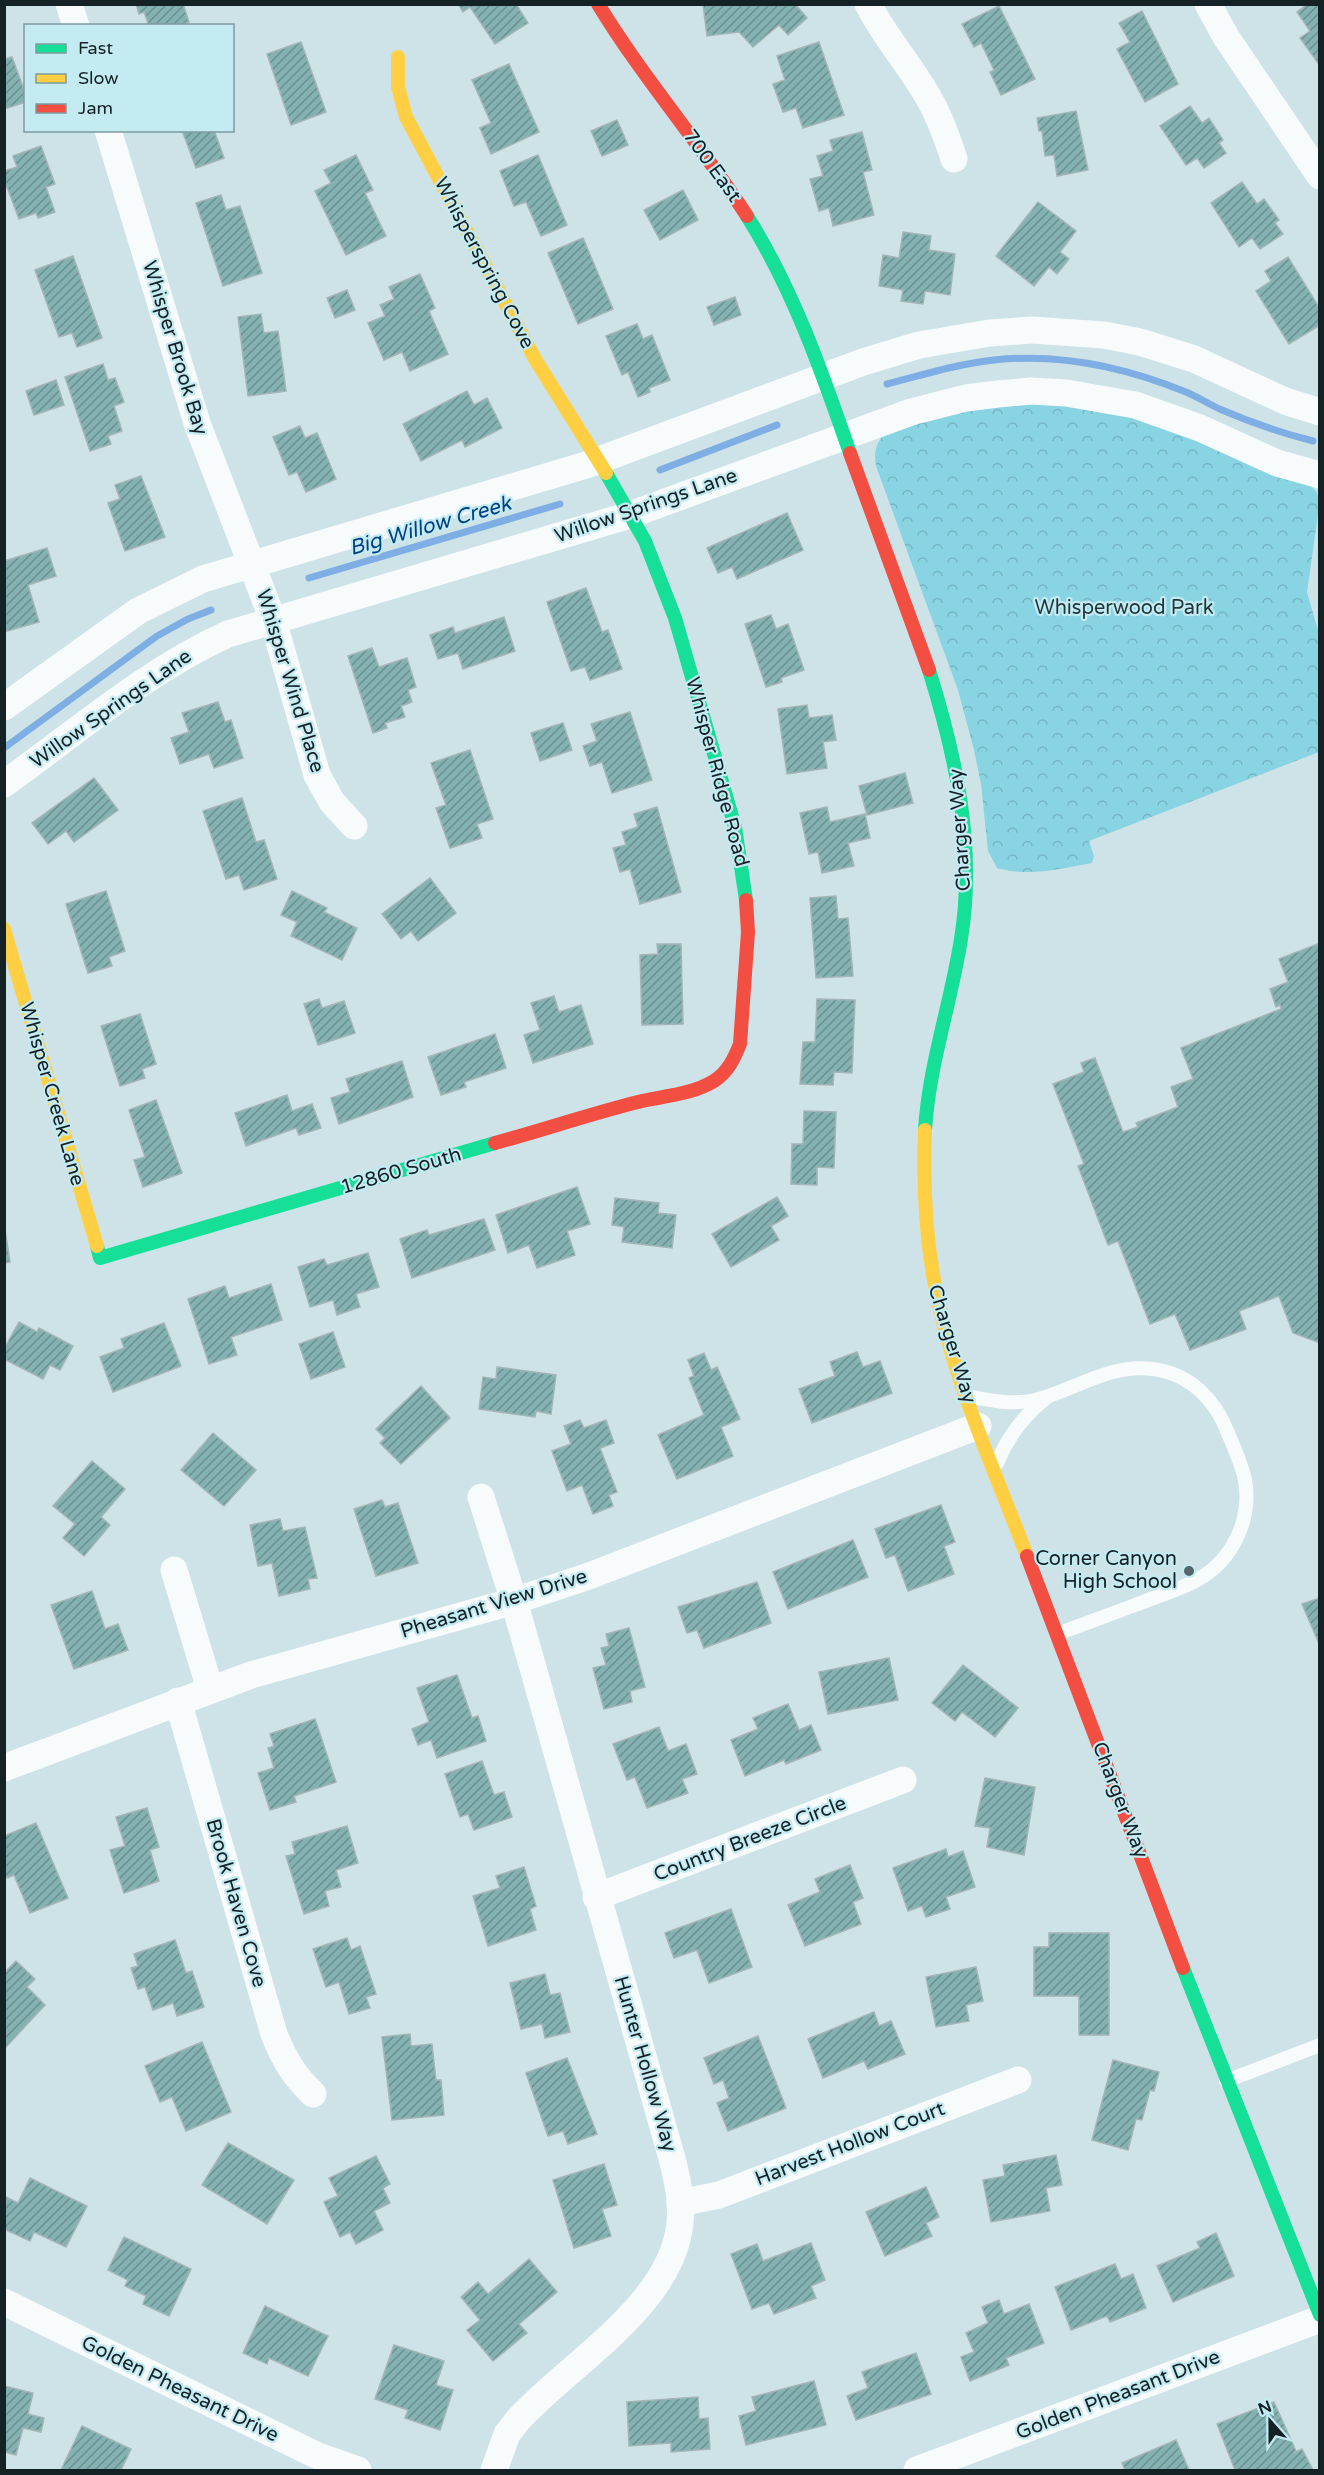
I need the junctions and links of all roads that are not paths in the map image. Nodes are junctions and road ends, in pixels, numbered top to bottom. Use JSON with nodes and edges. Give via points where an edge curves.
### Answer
{"nodes":[{"id":1,"x":69,"y":4,"type":"edge"},
{"id":2,"x":598,"y":4,"type":"edge"},
{"id":3,"x":868,"y":4,"type":"edge"},
{"id":4,"x":1208,"y":4,"type":"edge"},
{"id":5,"x":75,"y":24,"type":"edge"},
{"id":6,"x":398,"y":57,"type":"dead end"},
{"id":7,"x":109,"y":132,"type":"edge"},
{"id":8,"x":954,"y":159,"type":"dead end"},
{"id":9,"x":1320,"y":176,"type":"edge"},
{"id":10,"x":807,"y":339,"type":"joint"},
{"id":11,"x":822,"y":377,"type":"junction"},
{"id":12,"x":1320,"y":411,"type":"edge"},
{"id":13,"x":843,"y":436,"type":"junction"},
{"id":14,"x":598,"y":460,"type":"junction"},
{"id":15,"x":1320,"y":475,"type":"edge"},
{"id":16,"x":630,"y":515,"type":"junction"},
{"id":17,"x":252,"y":563,"type":"junction"},
{"id":18,"x":273,"y":620,"type":"junction"},
{"id":19,"x":4,"y":707,"type":"edge"},
{"id":20,"x":4,"y":784,"type":"edge"},
{"id":21,"x":354,"y":826,"type":"dead end"},
{"id":22,"x":4,"y":929,"type":"edge"},
{"id":23,"x":703,"y":1087,"type":"joint"},
{"id":24,"x":100,"y":1258,"type":"joint"},
{"id":25,"x":966,"y":1395,"type":"junction"},
{"id":26,"x":1050,"y":1395,"type":"junction"},
{"id":27,"x":978,"y":1426,"type":"junction"},
{"id":28,"x":994,"y":1469,"type":"junction"},
{"id":29,"x":481,"y":1497,"type":"dead end"},
{"id":30,"x":174,"y":1570,"type":"dead end"},
{"id":31,"x":514,"y":1600,"type":"junction"},
{"id":32,"x":1057,"y":1634,"type":"junction"},
{"id":33,"x":210,"y":1689,"type":"junction"},
{"id":34,"x":178,"y":1701,"type":"junction"},
{"id":35,"x":4,"y":1768,"type":"edge"},
{"id":36,"x":903,"y":1780,"type":"dead end"},
{"id":37,"x":596,"y":1897,"type":"junction"},
{"id":38,"x":1320,"y":2045,"type":"edge"},
{"id":39,"x":1018,"y":2080,"type":"dead end"},
{"id":40,"x":1226,"y":2081,"type":"junction"},
{"id":41,"x":313,"y":2094,"type":"dead end"},
{"id":42,"x":680,"y":2203,"type":"junction"},
{"id":43,"x":4,"y":2302,"type":"edge"},
{"id":44,"x":1320,"y":2317,"type":"edge"},
{"id":45,"x":358,"y":2470,"type":"edge"},
{"id":46,"x":494,"y":2470,"type":"edge"},
{"id":47,"x":916,"y":2470,"type":"edge"}],
"edges":[{"from":1,"to":5,"type":"street"},
{"from":2,"to":10,"type":"street","name":"700 East","via":[[637,67],[749,218]]},
{"from":3,"to":8,"type":"street","via":[[927,94]]},
{"from":4,"to":9,"type":"street"},
{"from":6,"to":14,"type":"street","name":"Whisperspring Cove","via":[[395,77],[405,117],[535,359]]},
{"from":7,"to":17,"type":"street","name":"Whisper Brook Bay","via":[[197,423]]},
{"from":10,"to":11,"type":"street","name":"Charger Way"},
{"from":11,"to":12,"type":"street","via":[[889,353],[949,338],[1032,330],[1068,332],[1104,335],[1167,350]]},
{"from":11,"to":13,"type":"street","name":"Charger Way"},
{"from":11,"to":14,"type":"street"},
{"from":13,"to":15,"type":"street","name":"Willow Springs Lane","via":[[966,398],[1031,391],[1066,393],[1168,415],[1253,454]]},
{"from":13,"to":16,"type":"street","name":"Willow Springs Lane"},
{"from":13,"to":25,"type":"street","name":"Charger Way","via":[[939,701],[956,763],[967,887],[957,965],[930,1089],[923,1183],[934,1287]]},
{"from":14,"to":16,"type":"street","name":"Whisper Ridge Road"},
{"from":14,"to":17,"type":"street"},
{"from":16,"to":18,"type":"street","name":"Willow Springs Lane"},
{"from":16,"to":23,"type":"street","name":"Whisper Ridge Road","via":[[649,550],[675,618],[735,827],[744,879],[748,932],[740,1044],[727,1072]]},
{"from":17,"to":18,"type":"street","name":"Whisper Wind Place"},
{"from":17,"to":19,"type":"street","via":[[203,579],[138,611]]},
{"from":18,"to":20,"type":"street","name":"Willow Springs Lane","via":[[228,634],[181,657]]},
{"from":18,"to":21,"type":"street","name":"Whisper Wind Place","via":[[317,775],[332,802]]},
{"from":22,"to":24,"type":"street","name":"Whisper Creek Lane"},
{"from":23,"to":24,"type":"street","name":"12860 South","via":[[638,1102]]},
{"from":25,"to":26,"type":"lane","via":[[1006,1403]]},
{"from":25,"to":27,"type":"street","name":"Charger Way"},
{"from":26,"to":28,"type":"lane","via":[[1016,1427]]},
{"from":26,"to":32,"type":"lane","via":[[1124,1369],[1153,1369],[1181,1377],[1206,1395],[1224,1420],[1246,1491],[1237,1539],[1208,1573],[1182,1587]]},
{"from":27,"to":28,"type":"street","name":"Charger Way"},
{"from":27,"to":31,"type":"street","name":"Pheasant View Drive","via":[[634,1560]]},
{"from":28,"to":32,"type":"street","name":"Charger Way"},
{"from":29,"to":31,"type":"street","name":"Hunter Hollow Way"},
{"from":30,"to":33,"type":"street"},
{"from":31,"to":33,"type":"street","name":"Pheasant View Drive"},
{"from":31,"to":37,"type":"street","name":"Hunter Hollow Way"},
{"from":32,"to":40,"type":"street","name":"Charger Way"},
{"from":33,"to":34,"type":"street","name":"Pheasant View Drive"},
{"from":34,"to":35,"type":"street","name":"Pheasant View Drive"},
{"from":34,"to":41,"type":"street","name":"Brook Haven Cove","via":[[274,2034],[296,2078]]},
{"from":36,"to":37,"type":"street","name":"Country Breeze Circle"},
{"from":37,"to":42,"type":"street","name":"Hunter Hollow Way","via":[[671,2155]]},
{"from":38,"to":40,"type":"lane"},
{"from":39,"to":42,"type":"street","name":"Harvest Hollow Court","via":[[719,2194]]},
{"from":40,"to":44,"type":"street","name":"Charger Way"},
{"from":42,"to":46,"type":"street","name":"Hunter Hollow Way","via":[[677,2240],[661,2281],[640,2307],[518,2420],[507,2434]]},
{"from":43,"to":45,"type":"street","name":"Golden Pheasant Drive","via":[[318,2456]]},
{"from":44,"to":47,"type":"street","name":"Golden Pheasant Drive"}]}
